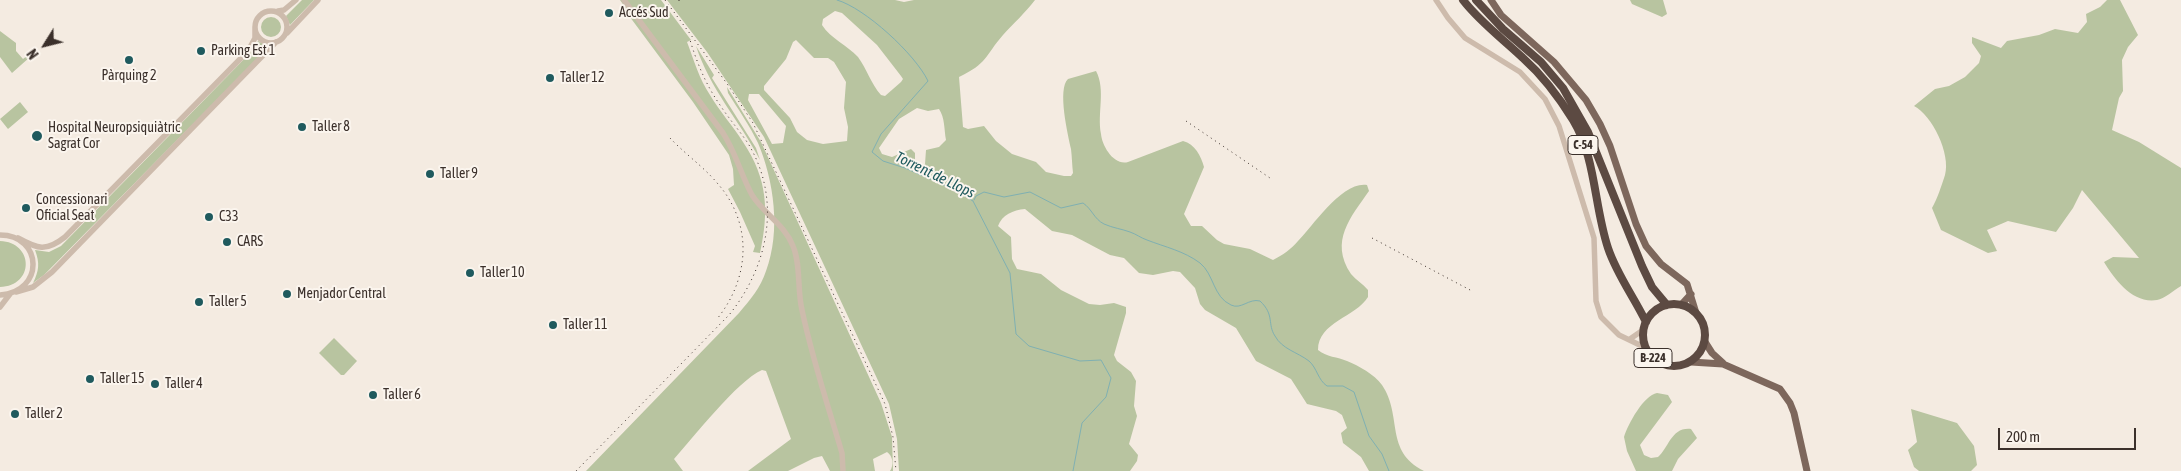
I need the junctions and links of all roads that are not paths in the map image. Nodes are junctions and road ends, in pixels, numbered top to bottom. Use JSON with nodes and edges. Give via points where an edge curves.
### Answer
{"nodes":[{"id":1,"x":296,"y":0,"type":"edge"},
{"id":2,"x":318,"y":0,"type":"edge"},
{"id":3,"x":624,"y":0,"type":"edge"},
{"id":4,"x":1436,"y":0,"type":"edge"},
{"id":5,"x":1463,"y":0,"type":"edge"},
{"id":6,"x":1476,"y":0,"type":"edge"},
{"id":7,"x":1491,"y":0,"type":"edge"},
{"id":8,"x":273,"y":11,"type":"junction"},
{"id":9,"x":255,"y":27,"type":"junction"},
{"id":10,"x":284,"y":36,"type":"junction"},
{"id":11,"x":276,"y":42,"type":"junction"},
{"id":12,"x":0,"y":234,"type":"edge"},
{"id":13,"x":18,"y":238,"type":"junction"},
{"id":14,"x":13,"y":293,"type":"junction"},
{"id":15,"x":1691,"y":294,"type":"junction"},
{"id":16,"x":0,"y":295,"type":"edge"},
{"id":17,"x":1666,"y":305,"type":"junction"},
{"id":18,"x":1681,"y":305,"type":"junction"},
{"id":19,"x":0,"y":307,"type":"edge"},
{"id":20,"x":1696,"y":313,"type":"junction"},
{"id":21,"x":1646,"y":322,"type":"junction"},
{"id":22,"x":1643,"y":330,"type":"junction"},
{"id":23,"x":1630,"y":339,"type":"junction"},
{"id":24,"x":1705,"y":342,"type":"junction"},
{"id":25,"x":1646,"y":348,"type":"junction"},
{"id":26,"x":1691,"y":362,"type":"junction"},
{"id":27,"x":1723,"y":364,"type":"junction"},
{"id":28,"x":843,"y":471,"type":"edge"},
{"id":29,"x":1807,"y":471,"type":"edge"}],
"edges":[{"from":1,"to":8,"type":"street","via":[[284,10]]},
{"from":2,"to":10,"type":"street"},
{"from":3,"to":28,"type":"street","via":[[729,143],[758,204],[789,237],[796,255],[801,307],[842,453]]},
{"from":4,"to":23,"type":"street","via":[[1465,38],[1527,78],[1553,113],[1594,238],[1596,301],[1601,317],[1619,335]]},
{"from":5,"to":21,"type":"highway","name":"C-54","number":"C-54","via":[[1543,77],[1574,122],[1589,162],[1608,249]]},
{"from":6,"to":17,"type":"highway","name":"C-54","number":"C-54","via":[[1503,30],[1541,62],[1563,88],[1588,132],[1642,266]]},
{"from":7,"to":15,"type":"main road","number":"B-224","via":[[1500,15],[1554,62],[1586,100],[1610,146],[1646,246],[1661,264],[1687,284]]},
{"from":8,"to":9,"type":"street","via":[[258,17]]},
{"from":8,"to":10,"type":"street","via":[[286,20]]},
{"from":9,"to":11,"type":"street","via":[[262,40]]},
{"from":9,"to":13,"type":"street","via":[[253,44],[248,51],[65,237],[55,245],[43,248]]},
{"from":10,"to":11,"type":"street"},
{"from":11,"to":14,"type":"street","via":[[52,272],[33,287]]},
{"from":12,"to":13,"type":"street"},
{"from":13,"to":14,"type":"street","via":[[30,252],[33,270],[25,286]]},
{"from":14,"to":16,"type":"street"},
{"from":14,"to":19,"type":"street"},
{"from":15,"to":18,"type":"main road"},
{"from":15,"to":20,"type":"main road","number":"B-224"},
{"from":17,"to":18,"type":"highway"},
{"from":17,"to":21,"type":"highway","number":"B-224","via":[[1658,308]]},
{"from":18,"to":20,"type":"highway"},
{"from":20,"to":24,"type":"highway","number":"B-224","via":[[1704,326]]},
{"from":21,"to":22,"type":"highway","number":"B-224"},
{"from":22,"to":23,"type":"street"},
{"from":22,"to":25,"type":"highway","number":"B-224"},
{"from":23,"to":25,"type":"street"},
{"from":24,"to":26,"type":"highway","number":"B-224","via":[[1698,357]]},
{"from":24,"to":27,"type":"main road","number":"B-224"},
{"from":25,"to":26,"type":"highway","number":"B-224","via":[[1657,362],[1665,365],[1683,366]]},
{"from":26,"to":27,"type":"main road","number":"B-224"},
{"from":27,"to":29,"type":"main road","number":"B-224","via":[[1776,387],[1787,398],[1794,413]]}]}
